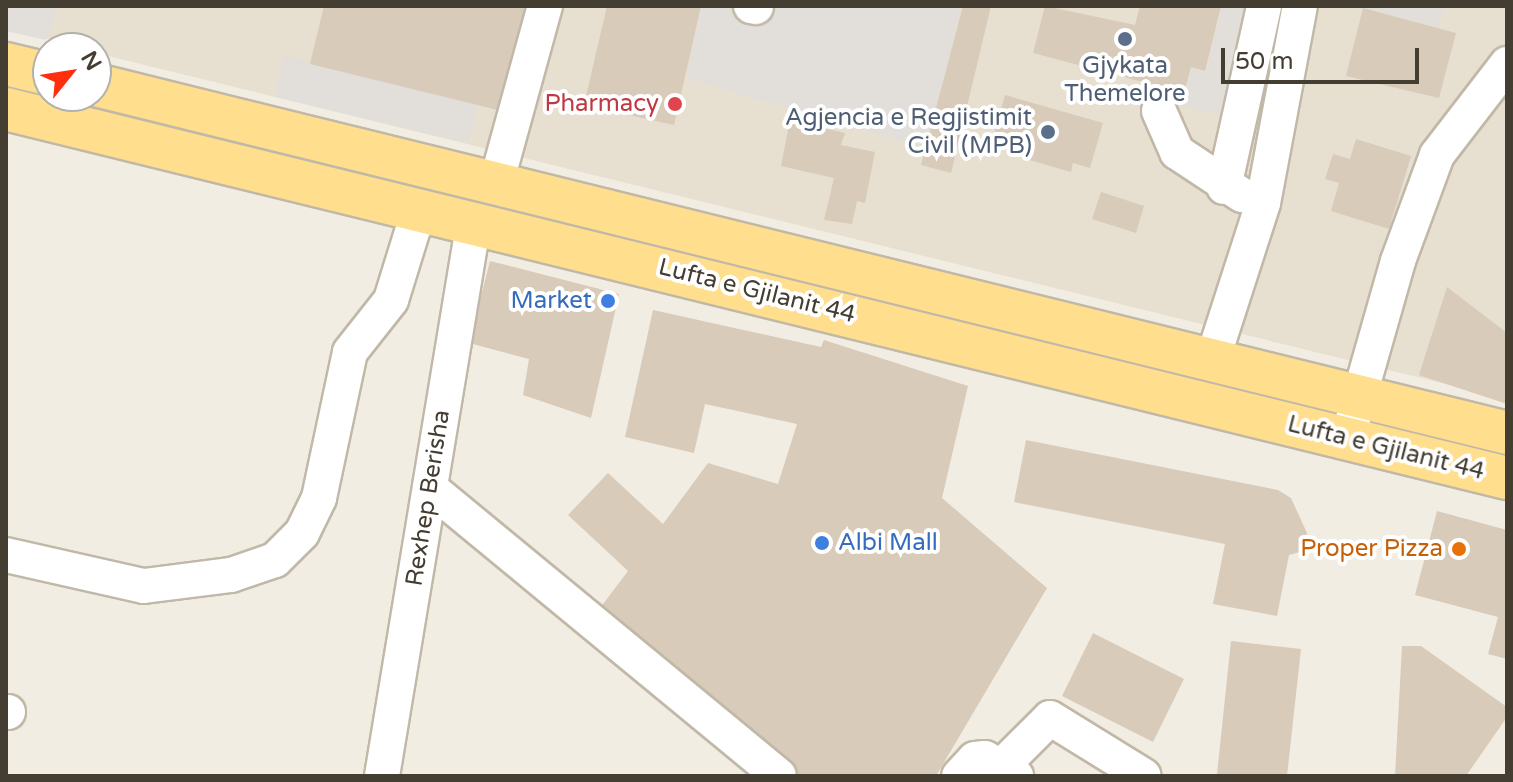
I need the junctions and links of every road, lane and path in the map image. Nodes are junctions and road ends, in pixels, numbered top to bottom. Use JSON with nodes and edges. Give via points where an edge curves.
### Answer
{"nodes":[{"id":1,"x":545,"y":6,"type":"edge"},
{"id":2,"x":1264,"y":6,"type":"edge"},
{"id":3,"x":1300,"y":6,"type":"edge"},
{"id":4,"x":6,"y":64,"type":"edge"},
{"id":5,"x":1507,"y":64,"type":"edge"},
{"id":6,"x":32,"y":70,"type":"edge"},
{"id":7,"x":112,"y":89,"type":"edge"},
{"id":8,"x":6,"y":109,"type":"edge"},
{"id":9,"x":1159,"y":111,"type":"dead end"},
{"id":10,"x":497,"y":180,"type":"junction"},
{"id":11,"x":1224,"y":187,"type":"junction"},
{"id":12,"x":1263,"y":203,"type":"junction"},
{"id":13,"x":426,"y":209,"type":"junction"},
{"id":14,"x":474,"y":221,"type":"junction"},
{"id":15,"x":1213,"y":358,"type":"junction"},
{"id":16,"x":1360,"y":396,"type":"junction"},
{"id":17,"x":1507,"y":433,"type":"edge"},
{"id":18,"x":1347,"y":438,"type":"junction"},
{"id":19,"x":1507,"y":478,"type":"edge"},
{"id":20,"x":430,"y":488,"type":"junction"},
{"id":21,"x":6,"y":555,"type":"edge"},
{"id":22,"x":1009,"y":771,"type":"edge"},
{"id":23,"x":382,"y":776,"type":"edge"},
{"id":24,"x":779,"y":776,"type":"edge"},
{"id":25,"x":959,"y":776,"type":"edge"},
{"id":26,"x":1144,"y":776,"type":"edge"}],
"edges":[{"from":1,"to":10,"type":"street"},
{"from":2,"to":11,"type":"street"},
{"from":3,"to":12,"type":"street"},
{"from":4,"to":6,"type":"main road"},
{"from":5,"to":16,"type":"street","via":[[1437,155],[1398,261]]},
{"from":7,"to":10,"type":"main road","name":"Lufta e Gjilanit 44"},
{"from":8,"to":13,"type":"main road","name":"Lufta e Gjilanit 44"},
{"from":9,"to":11,"type":"street","via":[[1177,152]]},
{"from":10,"to":15,"type":"main road","name":"Lufta e Gjilanit 44"},
{"from":11,"to":12,"type":"street"},
{"from":12,"to":15,"type":"street"},
{"from":13,"to":14,"type":"main road","name":"Lufta e Gjilanit 44"},
{"from":13,"to":21,"type":"street","via":[[413,229],[391,300],[350,352],[319,498],[302,533],[275,560],[231,575],[144,586]]},
{"from":14,"to":18,"type":"main road","name":"Lufta e Gjilanit 44"},
{"from":14,"to":20,"type":"street","name":"Rexhep Berisha"},
{"from":15,"to":16,"type":"main road","name":"Lufta e Gjilanit 44"},
{"from":16,"to":17,"type":"main road","name":"Lufta e Gjilanit 44"},
{"from":16,"to":18,"type":"street"},
{"from":18,"to":19,"type":"main road","name":"Lufta e Gjilanit 44"},
{"from":20,"to":23,"type":"street","name":"Rexhep Berisha"},
{"from":20,"to":24,"type":"street"},
{"from":22,"to":25,"type":"street","via":[[975,759]]},
{"from":22,"to":26,"type":"street","via":[[1050,718]]}]}
